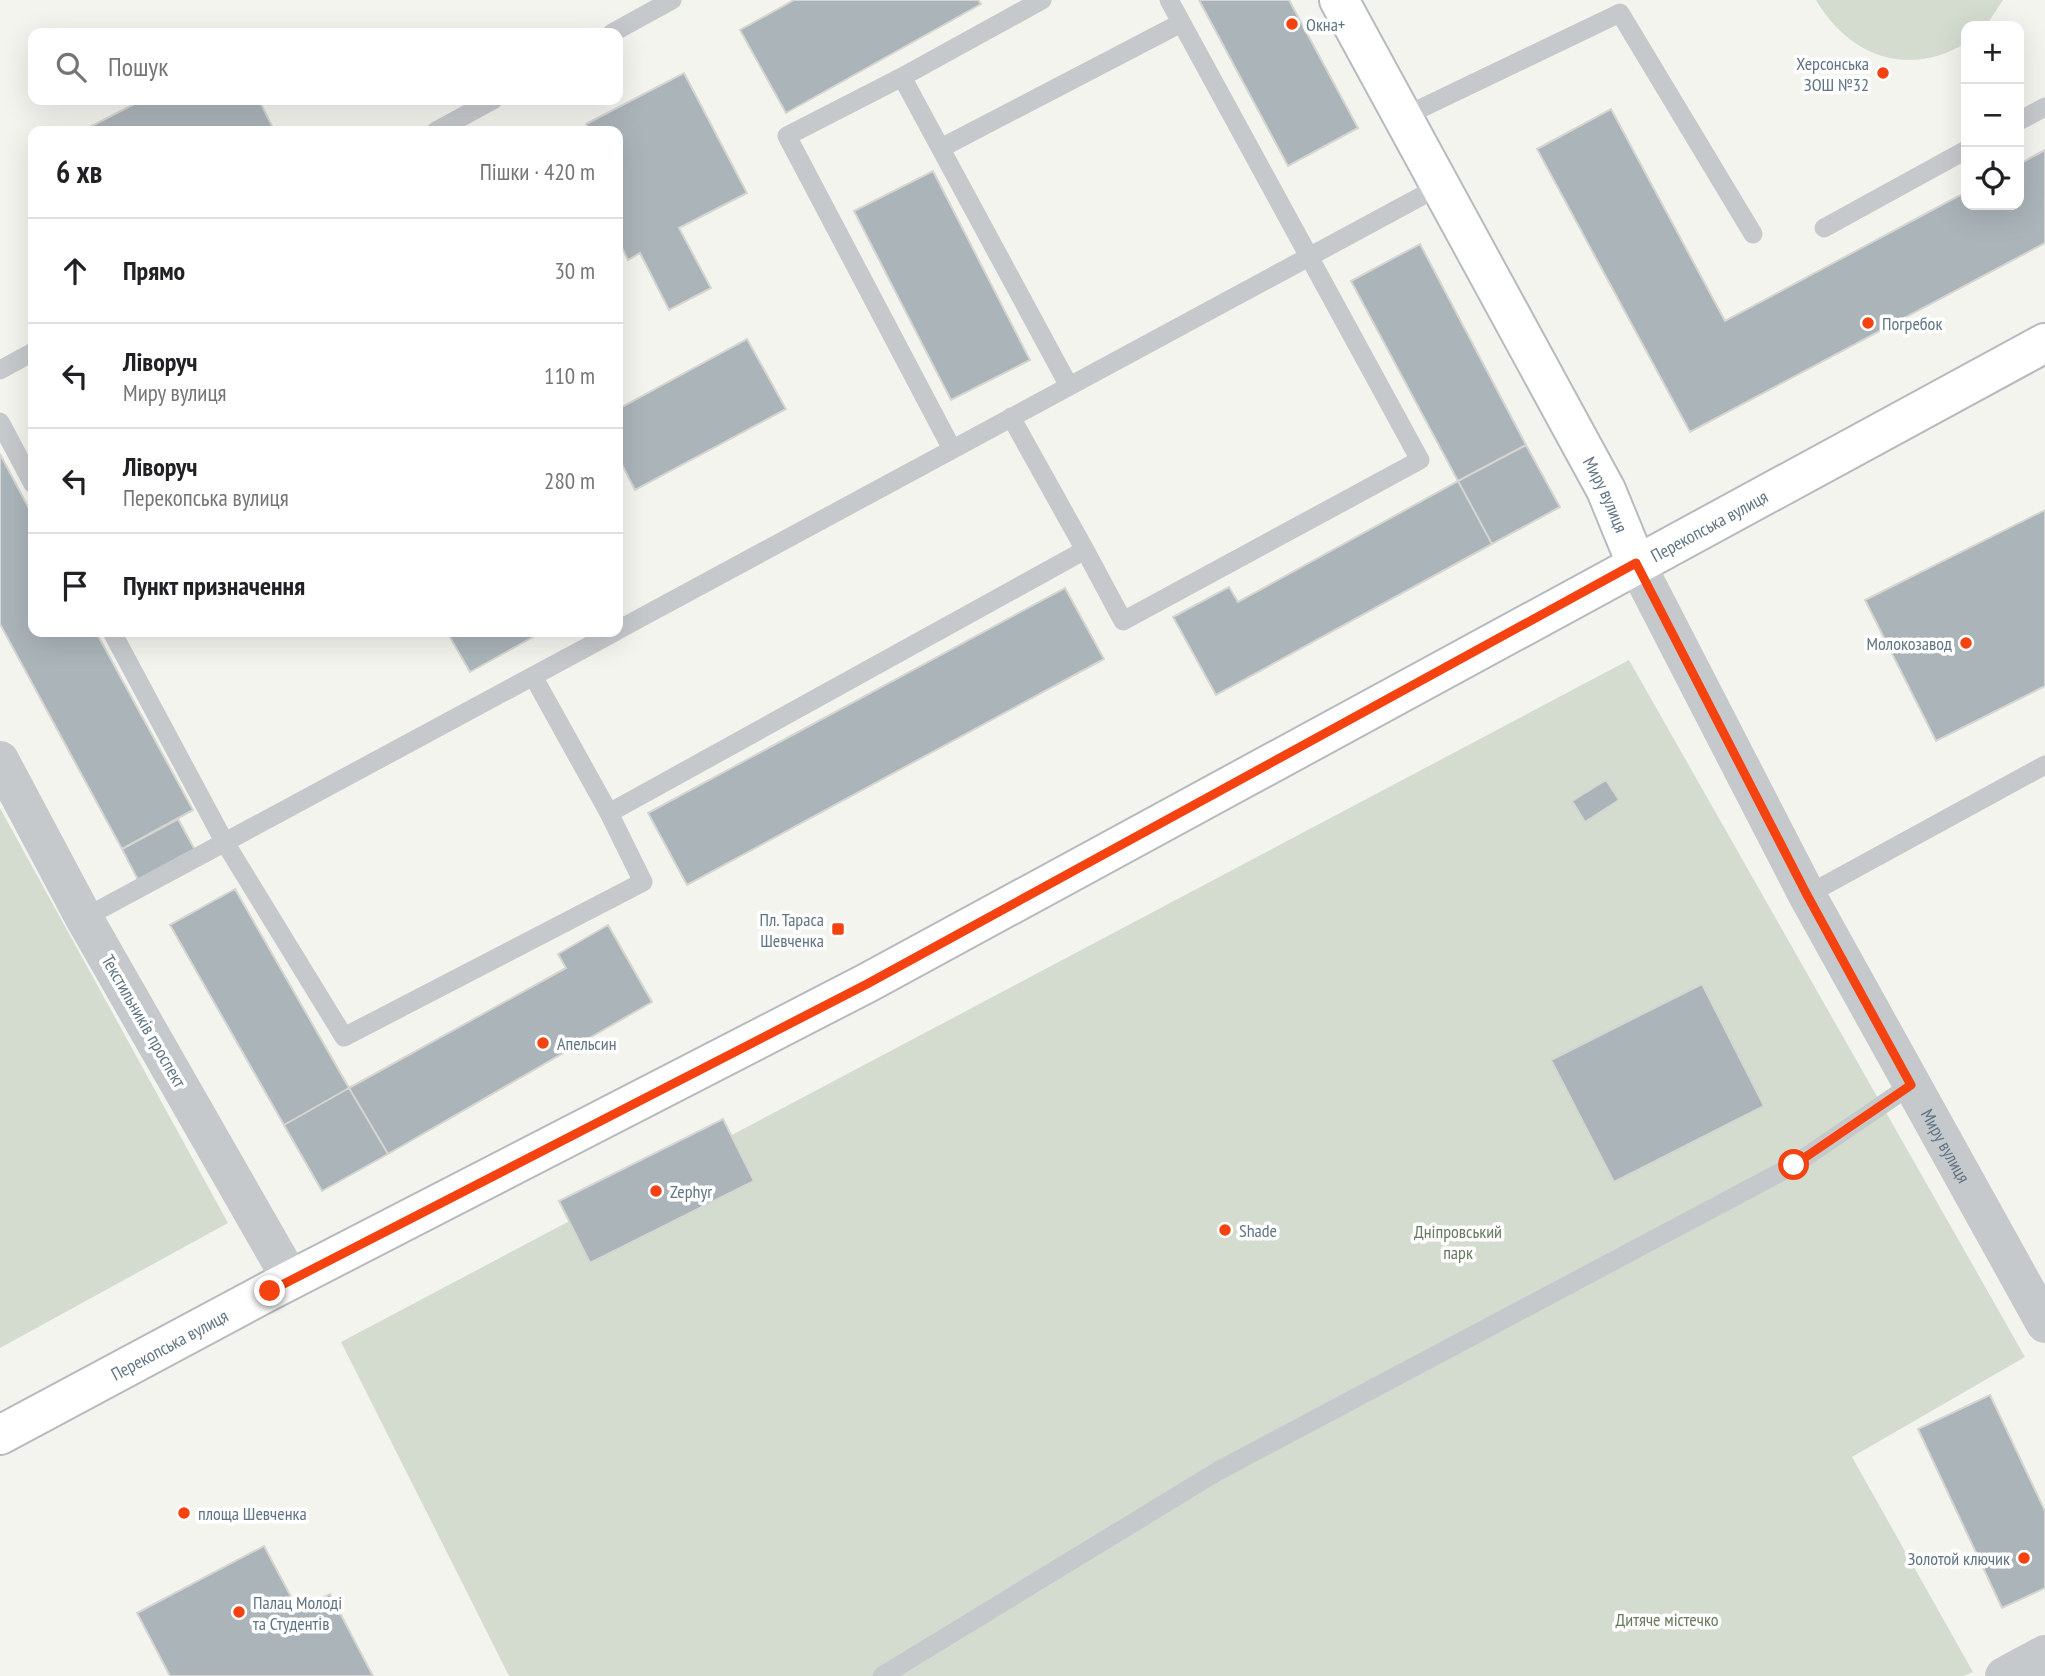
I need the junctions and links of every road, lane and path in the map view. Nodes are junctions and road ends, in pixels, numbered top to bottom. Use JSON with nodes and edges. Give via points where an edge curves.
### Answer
{"nodes":[{"id":1,"x":672,"y":0,"type":"edge"},
{"id":2,"x":1042,"y":0,"type":"edge"},
{"id":3,"x":1169,"y":0,"type":"edge"},
{"id":4,"x":1339,"y":0,"type":"edge"},
{"id":5,"x":1616,"y":6,"type":"edge"},
{"id":6,"x":1181,"y":23,"type":"junction"},
{"id":7,"x":621,"y":28,"type":"edge"},
{"id":8,"x":902,"y":77,"type":"junction"},
{"id":9,"x":484,"y":105,"type":"edge"},
{"id":10,"x":2045,"y":107,"type":"edge"},
{"id":11,"x":1403,"y":117,"type":"junction"},
{"id":12,"x":2024,"y":118,"type":"edge"},
{"id":13,"x":445,"y":126,"type":"edge"},
{"id":14,"x":941,"y":148,"type":"junction"},
{"id":15,"x":1961,"y":153,"type":"edge"},
{"id":16,"x":1442,"y":185,"type":"junction"},
{"id":17,"x":1824,"y":228,"type":"dead end"},
{"id":18,"x":1754,"y":234,"type":"dead end"},
{"id":19,"x":1309,"y":257,"type":"junction"},
{"id":20,"x":2045,"y":343,"type":"edge"},
{"id":21,"x":28,"y":355,"type":"edge"},
{"id":22,"x":0,"y":370,"type":"edge"},
{"id":23,"x":1069,"y":386,"type":"junction"},
{"id":24,"x":1012,"y":417,"type":"junction"},
{"id":25,"x":0,"y":422,"type":"edge"},
{"id":26,"x":952,"y":449,"type":"junction"},
{"id":27,"x":28,"y":475,"type":"edge"},
{"id":28,"x":1085,"y":551,"type":"junction"},
{"id":29,"x":1636,"y":563,"type":"junction"},
{"id":30,"x":623,"y":627,"type":"edge"},
{"id":31,"x":115,"y":637,"type":"edge"},
{"id":32,"x":605,"y":637,"type":"edge"},
{"id":33,"x":533,"y":676,"type":"junction"},
{"id":34,"x":0,"y":760,"type":"edge"},
{"id":35,"x":2045,"y":765,"type":"edge"},
{"id":36,"x":609,"y":813,"type":"junction"},
{"id":37,"x":224,"y":841,"type":"junction"},
{"id":38,"x":1807,"y":895,"type":"junction"},
{"id":39,"x":84,"y":918,"type":"junction"},
{"id":40,"x":1911,"y":1085,"type":"junction"},
{"id":41,"x":291,"y":1280,"type":"junction"},
{"id":42,"x":2045,"y":1324,"type":"edge"},
{"id":43,"x":0,"y":1435,"type":"edge"},
{"id":44,"x":2045,"y":1654,"type":"edge"},
{"id":45,"x":882,"y":1676,"type":"edge"},
{"id":46,"x":2004,"y":1676,"type":"edge"}],
"edges":[{"from":1,"to":7,"type":"lane"},
{"from":2,"to":8,"type":"lane"},
{"from":3,"to":6,"type":"lane"},
{"from":4,"to":11,"type":"main road","name":"Миру вулиця"},
{"from":5,"to":11,"type":"lane"},
{"from":5,"to":18,"type":"lane"},
{"from":6,"to":14,"type":"lane"},
{"from":6,"to":19,"type":"lane"},
{"from":8,"to":14,"type":"lane"},
{"from":8,"to":26,"type":"lane","via":[[787,136]]},
{"from":9,"to":13,"type":"lane"},
{"from":10,"to":12,"type":"lane"},
{"from":11,"to":16,"type":"main road","name":"Миру вулиця"},
{"from":14,"to":23,"type":"lane"},
{"from":15,"to":17,"type":"lane"},
{"from":16,"to":19,"type":"lane"},
{"from":16,"to":29,"type":"main road","name":"Миру вулиця","via":[[1606,490]]},
{"from":19,"to":23,"type":"lane"},
{"from":19,"to":28,"type":"lane","via":[[1420,460],[1123,621]]},
{"from":20,"to":29,"type":"main road","name":"Перекопська вулиця"},
{"from":21,"to":22,"type":"lane"},
{"from":23,"to":24,"type":"lane"},
{"from":24,"to":26,"type":"lane"},
{"from":24,"to":28,"type":"lane"},
{"from":25,"to":27,"type":"lane"},
{"from":26,"to":30,"type":"lane"},
{"from":28,"to":36,"type":"lane"},
{"from":29,"to":38,"type":"street","name":"Миру вулиця"},
{"from":29,"to":41,"type":"main road","name":"Перекопська вулиця","via":[[867,984]]},
{"from":31,"to":37,"type":"lane"},
{"from":32,"to":33,"type":"lane"},
{"from":33,"to":36,"type":"lane"},
{"from":33,"to":37,"type":"lane"},
{"from":34,"to":39,"type":"street","name":"Текстильників проспект"},
{"from":35,"to":38,"type":"lane"},
{"from":36,"to":37,"type":"lane","via":[[643,882],[344,1037]]},
{"from":37,"to":39,"type":"lane"},
{"from":38,"to":40,"type":"street","name":"Миру вулиця"},
{"from":39,"to":41,"type":"street","name":"Текстильників проспект"},
{"from":40,"to":42,"type":"street","name":"Миру вулиця"},
{"from":40,"to":45,"type":"lane","via":[[1794,1165],[1218,1471]]},
{"from":41,"to":43,"type":"main road","name":"Перекопська вулиця"},
{"from":44,"to":46,"type":"street"}]}
